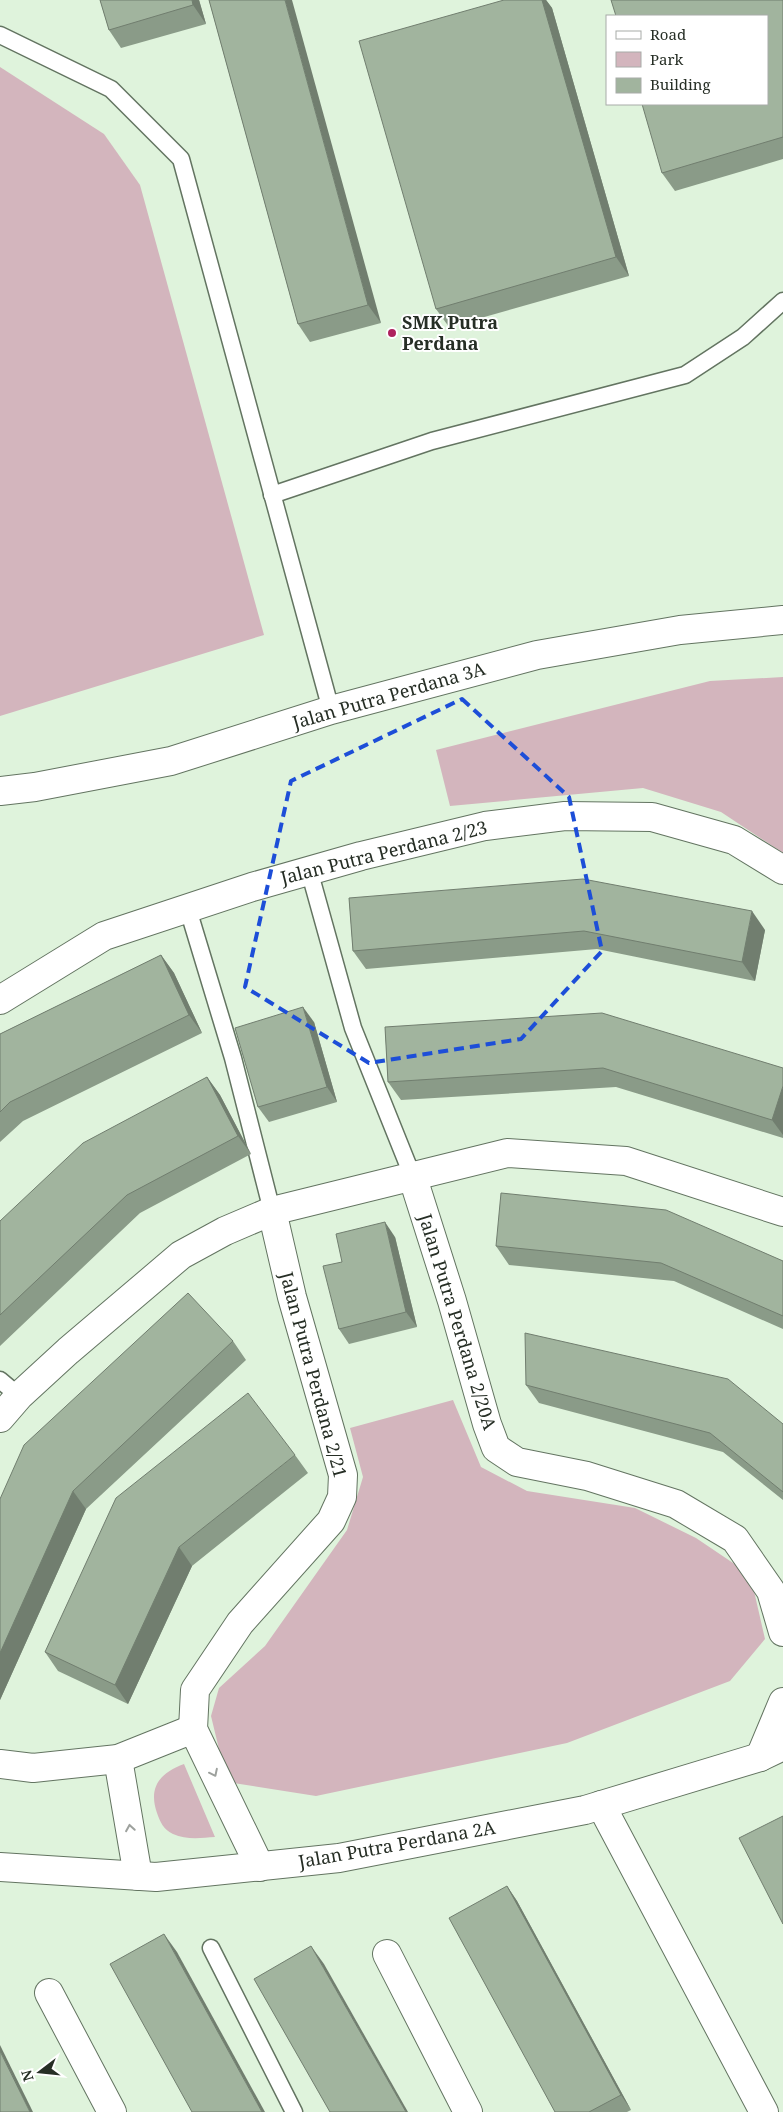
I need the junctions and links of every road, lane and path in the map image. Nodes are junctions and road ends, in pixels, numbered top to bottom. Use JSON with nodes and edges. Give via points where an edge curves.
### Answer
{"nodes":[{"id":1,"x":0,"y":34,"type":"edge"},
{"id":2,"x":783,"y":301,"type":"edge"},
{"id":3,"x":272,"y":495,"type":"junction"},
{"id":4,"x":783,"y":620,"type":"edge"},
{"id":5,"x":332,"y":710,"type":"junction"},
{"id":6,"x":0,"y":791,"type":"edge"},
{"id":7,"x":309,"y":870,"type":"junction"},
{"id":8,"x":783,"y":870,"type":"edge"},
{"id":9,"x":187,"y":906,"type":"junction"},
{"id":10,"x":0,"y":1000,"type":"edge"},
{"id":11,"x":412,"y":1175,"type":"junction"},
{"id":12,"x":272,"y":1211,"type":"junction"},
{"id":13,"x":783,"y":1212,"type":"edge"},
{"id":14,"x":10,"y":1388,"type":"edge"},
{"id":15,"x":0,"y":1418,"type":"edge"},
{"id":16,"x":777,"y":1589,"type":"edge"},
{"id":17,"x":783,"y":1632,"type":"edge"},
{"id":18,"x":783,"y":1702,"type":"edge"},
{"id":19,"x":193,"y":1729,"type":"junction"},
{"id":20,"x":771,"y":1752,"type":"edge"},
{"id":21,"x":118,"y":1759,"type":"junction"},
{"id":22,"x":0,"y":1764,"type":"edge"},
{"id":23,"x":601,"y":1805,"type":"junction"},
{"id":24,"x":260,"y":1866,"type":"junction"},
{"id":25,"x":0,"y":1867,"type":"edge"},
{"id":26,"x":138,"y":1876,"type":"junction"},
{"id":27,"x":212,"y":1948,"type":"dead end"},
{"id":28,"x":387,"y":1954,"type":"dead end"},
{"id":29,"x":49,"y":1993,"type":"dead end"},
{"id":30,"x":112,"y":2112,"type":"edge"},
{"id":31,"x":294,"y":2112,"type":"edge"},
{"id":32,"x":468,"y":2112,"type":"edge"},
{"id":33,"x":764,"y":2112,"type":"edge"}],
"edges":[{"from":1,"to":3,"type":"lane","via":[[111,89],[181,159]]},
{"from":2,"to":3,"type":"lane","via":[[743,337],[685,375],[432,441]]},
{"from":3,"to":5,"type":"lane"},
{"from":4,"to":5,"type":"street","name":"Jalan Putra Perdana 3A","via":[[680,630],[537,655]]},
{"from":5,"to":6,"type":"street","name":"Jalan Putra Perdana 3A","via":[[171,761]]},
{"from":7,"to":8,"type":"street","name":"Jalan Putra Perdana 2/23","via":[[485,826],[565,816],[652,818],[734,840]]},
{"from":7,"to":9,"type":"street","name":"Jalan Putra Perdana 2/23"},
{"from":7,"to":11,"type":"lane","via":[[353,1028]]},
{"from":9,"to":10,"type":"street","name":"Jalan Putra Perdana 2/23","via":[[104,936]]},
{"from":9,"to":12,"type":"lane","via":[[233,1058]]},
{"from":11,"to":12,"type":"street"},
{"from":11,"to":13,"type":"street","via":[[507,1153],[626,1161]]},
{"from":11,"to":16,"type":"street","name":"Jalan Putra Perdana 2/20A","via":[[496,1448],[517,1462],[587,1476],[676,1504],[735,1539]]},
{"from":12,"to":14,"type":"street","via":[[181,1255],[68,1351]]},
{"from":12,"to":19,"type":"street","name":"Jalan Putra Perdana 2/21","via":[[292,1298],[343,1475],[342,1497],[331,1521],[240,1623],[195,1690]]},
{"from":14,"to":15,"type":"street"},
{"from":16,"to":17,"type":"street","name":"Jalan Putra Perdana 2/20A"},
{"from":18,"to":20,"type":"street"},
{"from":19,"to":21,"type":"street"},
{"from":19,"to":24,"type":"street","one_way":true},
{"from":20,"to":23,"type":"street","name":"Jalan Putra Perdana 2A"},
{"from":21,"to":22,"type":"street","via":[[32,1768]]},
{"from":26,"to":21,"type":"street","one_way":true},
{"from":23,"to":24,"type":"street","name":"Jalan Putra Perdana 2A","via":[[340,1858]]},
{"from":23,"to":33,"type":"street"},
{"from":24,"to":26,"type":"street","name":"Jalan Putra Perdana 2A"},
{"from":25,"to":26,"type":"street","name":"Jalan Putra Perdana 2A"},
{"from":27,"to":31,"type":"lane"},
{"from":28,"to":32,"type":"street"},
{"from":29,"to":30,"type":"street"}]}
